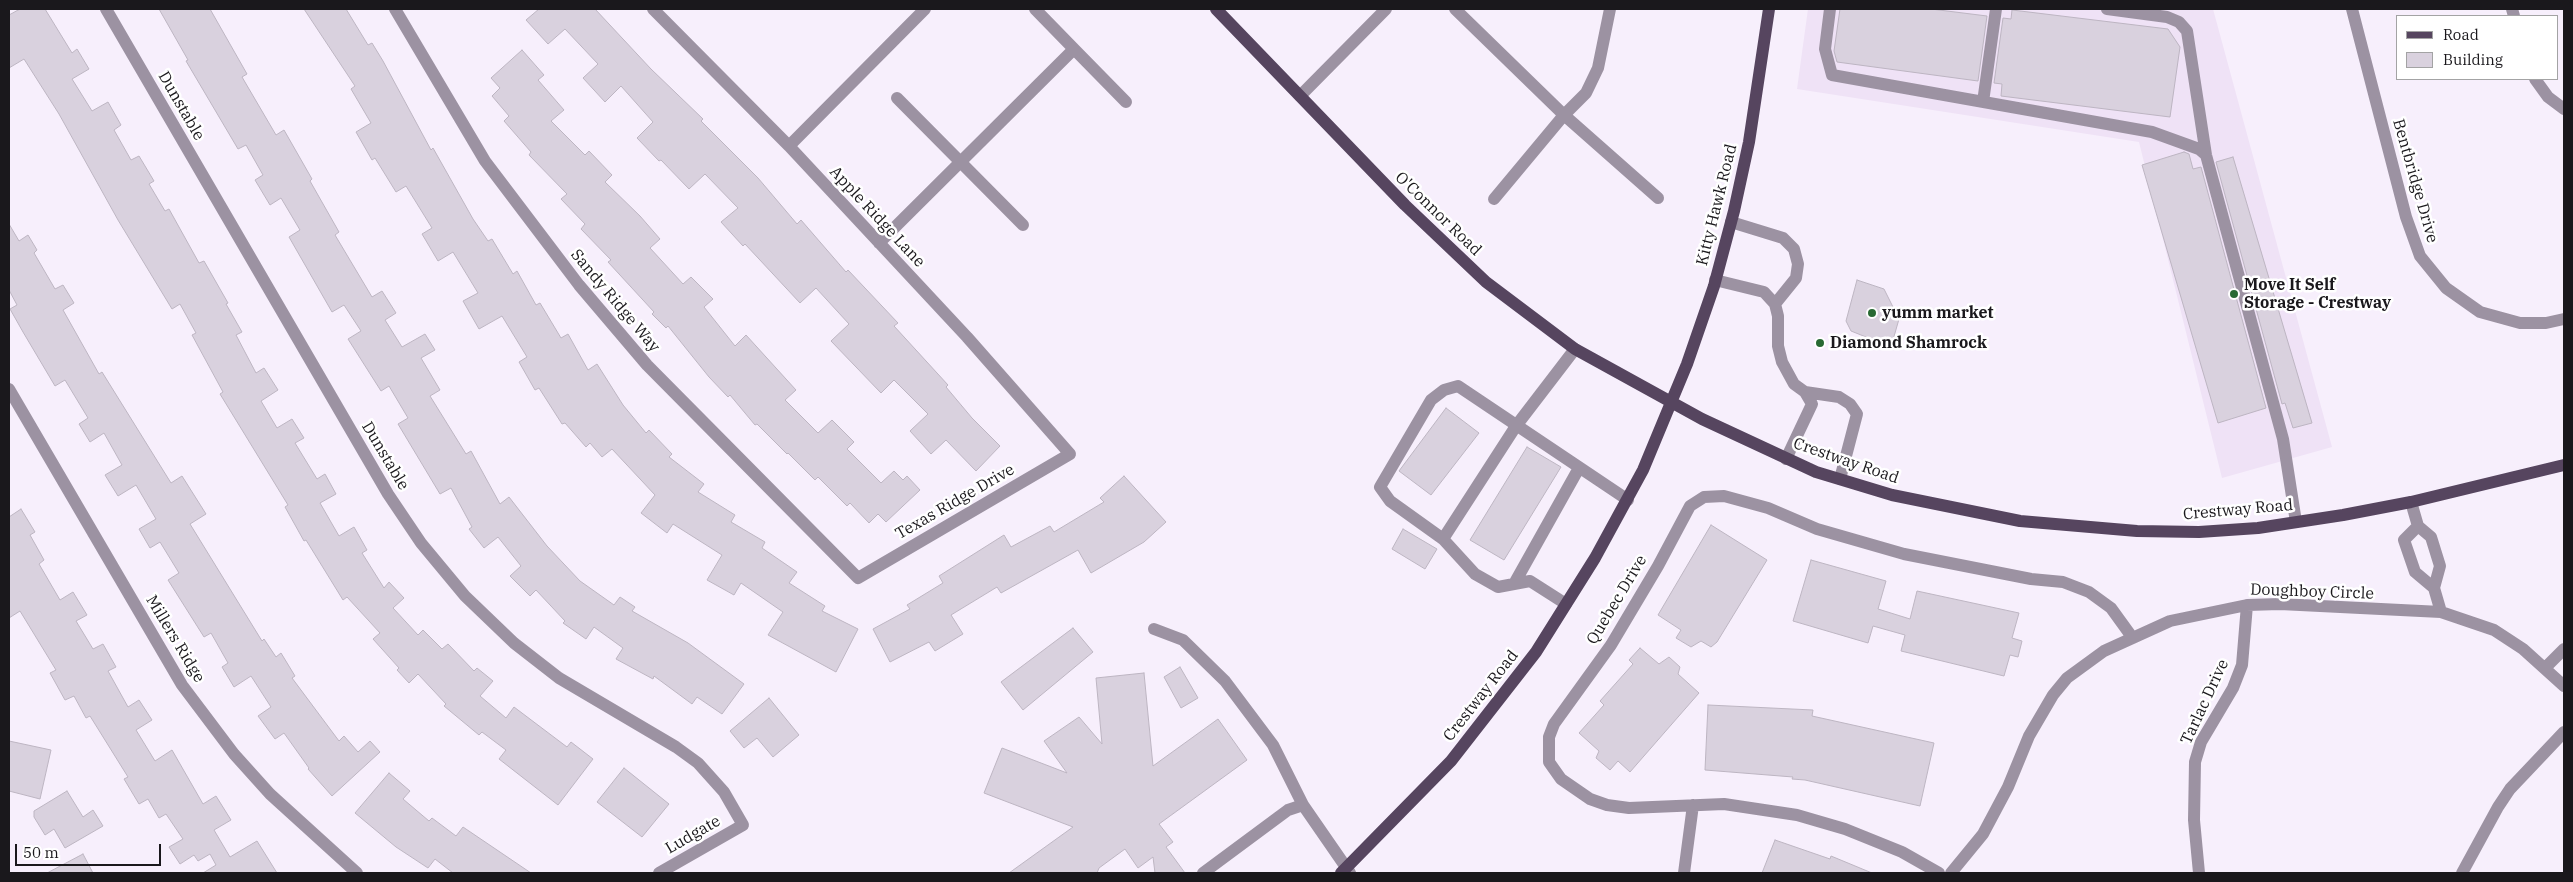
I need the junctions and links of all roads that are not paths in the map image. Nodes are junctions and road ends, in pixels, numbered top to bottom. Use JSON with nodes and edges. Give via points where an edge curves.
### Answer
{"nodes":[{"id":1,"x":106,"y":9,"type":"edge"},
{"id":2,"x":395,"y":9,"type":"edge"},
{"id":3,"x":654,"y":9,"type":"edge"},
{"id":4,"x":925,"y":9,"type":"edge"},
{"id":5,"x":1035,"y":9,"type":"edge"},
{"id":6,"x":1216,"y":9,"type":"edge"},
{"id":7,"x":1386,"y":9,"type":"edge"},
{"id":8,"x":1456,"y":9,"type":"edge"},
{"id":9,"x":1610,"y":9,"type":"edge"},
{"id":10,"x":1769,"y":9,"type":"edge"},
{"id":11,"x":1830,"y":9,"type":"edge"},
{"id":12,"x":1996,"y":9,"type":"edge"},
{"id":13,"x":2107,"y":9,"type":"edge"},
{"id":14,"x":2352,"y":9,"type":"edge"},
{"id":15,"x":2167,"y":13,"type":"edge"},
{"id":16,"x":1074,"y":50,"type":"junction"},
{"id":17,"x":2536,"y":80,"type":"edge"},
{"id":18,"x":1300,"y":96,"type":"junction"},
{"id":19,"x":897,"y":98,"type":"dead end"},
{"id":20,"x":1126,"y":102,"type":"dead end"},
{"id":21,"x":1983,"y":102,"type":"junction"},
{"id":22,"x":2564,"y":109,"type":"edge"},
{"id":23,"x":1564,"y":115,"type":"junction"},
{"id":24,"x":789,"y":146,"type":"junction"},
{"id":25,"x":2206,"y":155,"type":"junction"},
{"id":26,"x":960,"y":162,"type":"junction"},
{"id":27,"x":1658,"y":198,"type":"dead end"},
{"id":28,"x":1494,"y":199,"type":"dead end"},
{"id":29,"x":1731,"y":222,"type":"junction"},
{"id":30,"x":1023,"y":225,"type":"dead end"},
{"id":31,"x":879,"y":243,"type":"junction"},
{"id":32,"x":1715,"y":280,"type":"junction"},
{"id":33,"x":1775,"y":304,"type":"junction"},
{"id":34,"x":2564,"y":319,"type":"edge"},
{"id":35,"x":1575,"y":350,"type":"junction"},
{"id":36,"x":9,"y":389,"type":"edge"},
{"id":37,"x":1805,"y":392,"type":"junction"},
{"id":38,"x":1670,"y":402,"type":"junction"},
{"id":39,"x":1516,"y":426,"type":"junction"},
{"id":40,"x":1070,"y":454,"type":"joint"},
{"id":41,"x":1786,"y":459,"type":"junction"},
{"id":42,"x":2564,"y":465,"type":"edge"},
{"id":43,"x":1579,"y":468,"type":"junction"},
{"id":44,"x":1840,"y":479,"type":"junction"},
{"id":45,"x":1628,"y":500,"type":"junction"},
{"id":46,"x":2411,"y":502,"type":"junction"},
{"id":47,"x":2296,"y":522,"type":"junction"},
{"id":48,"x":2418,"y":526,"type":"junction"},
{"id":49,"x":1443,"y":539,"type":"junction"},
{"id":50,"x":858,"y":578,"type":"joint"},
{"id":51,"x":1514,"y":584,"type":"junction"},
{"id":52,"x":2434,"y":588,"type":"junction"},
{"id":53,"x":1566,"y":604,"type":"junction"},
{"id":54,"x":2247,"y":605,"type":"junction"},
{"id":55,"x":2441,"y":612,"type":"junction"},
{"id":56,"x":1154,"y":629,"type":"dead end"},
{"id":57,"x":2132,"y":636,"type":"junction"},
{"id":58,"x":2564,"y":649,"type":"edge"},
{"id":59,"x":2545,"y":668,"type":"junction"},
{"id":60,"x":2564,"y":686,"type":"edge"},
{"id":61,"x":2564,"y":732,"type":"edge"},
{"id":62,"x":1303,"y":805,"type":"junction"},
{"id":63,"x":1693,"y":805,"type":"junction"},
{"id":64,"x":743,"y":825,"type":"joint"},
{"id":65,"x":1346,"y":872,"type":"edge"},
{"id":66,"x":357,"y":873,"type":"edge"},
{"id":67,"x":659,"y":873,"type":"edge"},
{"id":68,"x":1203,"y":873,"type":"edge"},
{"id":69,"x":1684,"y":873,"type":"edge"},
{"id":70,"x":1939,"y":873,"type":"edge"},
{"id":71,"x":1951,"y":873,"type":"edge"},
{"id":72,"x":2199,"y":873,"type":"edge"},
{"id":73,"x":2462,"y":873,"type":"edge"}],
"edges":[{"from":1,"to":64,"type":"street","name":"Dunstable","via":[[388,494],[421,543],[465,596],[514,643],[559,678],[698,763],[724,792]]},
{"from":2,"to":50,"type":"street","name":"Sandy Ridge Way","via":[[486,161],[579,285],[647,365]]},
{"from":3,"to":24,"type":"street","name":"Apple Ridge Lane"},
{"from":4,"to":24,"type":"street"},
{"from":5,"to":16,"type":"street"},
{"from":6,"to":18,"type":"main road","name":"O'Connor Road"},
{"from":7,"to":18,"type":"street"},
{"from":8,"to":23,"type":"street"},
{"from":9,"to":23,"type":"street","via":[[1598,68],[1586,93]]},
{"from":10,"to":29,"type":"main road","name":"Kitty Hawk Road","via":[[1749,142]]},
{"from":11,"to":21,"type":"street","via":[[1824,49],[1832,75]]},
{"from":12,"to":21,"type":"street"},
{"from":13,"to":15,"type":"street"},
{"from":14,"to":34,"type":"street","name":"Bentbridge Drive","via":[[2406,217],[2420,256],[2446,288],[2480,312],[2520,323]]},
{"from":15,"to":25,"type":"street","via":[[2187,31]]},
{"from":16,"to":20,"type":"street"},
{"from":16,"to":26,"type":"street"},
{"from":17,"to":22,"type":"street","via":[[2548,97]]},
{"from":18,"to":35,"type":"main road","name":"O'Connor Road","via":[[1405,205],[1486,282]]},
{"from":19,"to":26,"type":"street"},
{"from":21,"to":25,"type":"street","via":[[2152,132],[2199,149]]},
{"from":23,"to":27,"type":"street"},
{"from":23,"to":28,"type":"street"},
{"from":24,"to":31,"type":"street","name":"Apple Ridge Lane"},
{"from":25,"to":47,"type":"street","via":[[2283,439]]},
{"from":26,"to":30,"type":"street"},
{"from":26,"to":31,"type":"street"},
{"from":29,"to":32,"type":"main road","name":"Kitty Hawk Road"},
{"from":29,"to":33,"type":"street","via":[[1783,238],[1794,249],[1798,264],[1796,278]]},
{"from":31,"to":40,"type":"street","name":"Apple Ridge Lane"},
{"from":32,"to":33,"type":"street","via":[[1764,292]]},
{"from":32,"to":38,"type":"main road","name":"Kitty Hawk Road","via":[[1688,364]]},
{"from":33,"to":37,"type":"street","via":[[1782,362],[1794,384]]},
{"from":35,"to":38,"type":"main road","name":"O'Connor Road"},
{"from":35,"to":39,"type":"street"},
{"from":36,"to":66,"type":"street","name":"Millers Ridge","via":[[182,686],[234,754],[270,794]]},
{"from":37,"to":41,"type":"street","via":[[1812,404]]},
{"from":37,"to":44,"type":"street","via":[[1839,398],[1850,404],[1857,414]]},
{"from":38,"to":41,"type":"main road","name":"Crestway Road"},
{"from":38,"to":45,"type":"main road","name":"Crestway Road"},
{"from":39,"to":43,"type":"street"},
{"from":39,"to":49,"type":"street"},
{"from":39,"to":49,"type":"street","via":[[1458,386],[1444,390],[1431,400],[1380,487],[1390,501]]},
{"from":40,"to":50,"type":"street","name":"Texas Ridge Drive"},
{"from":41,"to":44,"type":"main road","name":"Crestway Road"},
{"from":42,"to":46,"type":"main road","name":"Crestway Road"},
{"from":43,"to":45,"type":"street"},
{"from":43,"to":51,"type":"street"},
{"from":44,"to":47,"type":"main road","name":"Crestway Road","via":[[1892,495],[2020,521],[2138,531],[2199,532]]},
{"from":45,"to":53,"type":"main road","name":"Crestway Road"},
{"from":46,"to":47,"type":"main road","name":"Crestway Road"},
{"from":46,"to":48,"type":"street"},
{"from":48,"to":52,"type":"street","via":[[2431,537],[2440,566]]},
{"from":48,"to":52,"type":"street","via":[[2404,540],[2415,572]]},
{"from":49,"to":51,"type":"street","via":[[1475,574],[1498,587]]},
{"from":51,"to":53,"type":"street","via":[[1530,581]]},
{"from":52,"to":55,"type":"street"},
{"from":53,"to":65,"type":"main road","name":"Crestway Road","via":[[1536,652],[1450,761]]},
{"from":54,"to":55,"type":"street","name":"Doughboy Circle"},
{"from":54,"to":57,"type":"street","name":"Doughboy Circle","via":[[2170,621]]},
{"from":54,"to":72,"type":"street","name":"Tarlac Drive","via":[[2242,665],[2233,688],[2201,742],[2195,762],[2194,820]]},
{"from":55,"to":59,"type":"street","name":"Doughboy Circle","via":[[2494,630]]},
{"from":56,"to":62,"type":"street","via":[[1183,640],[1225,682],[1273,745]]},
{"from":57,"to":63,"type":"street","name":"Quebec Drive","via":[[2111,608],[2089,592],[2063,582],[2031,579],[1904,554],[1817,529],[1768,508],[1724,496],[1704,497],[1690,506],[1611,645],[1554,724],[1549,737],[1549,762],[1561,779],[1590,799],[1630,808]]},
{"from":57,"to":71,"type":"street","name":"Doughboy Circle","via":[[2104,651],[2067,678],[2053,695],[2029,736],[2008,787],[1982,834]]},
{"from":58,"to":59,"type":"street"},
{"from":59,"to":60,"type":"street","name":"Doughboy Circle"},
{"from":61,"to":73,"type":"street","via":[[2510,789]]},
{"from":62,"to":65,"type":"street"},
{"from":62,"to":68,"type":"street","via":[[1288,810]]},
{"from":63,"to":69,"type":"street"},
{"from":63,"to":70,"type":"street","name":"Quebec Drive","via":[[1724,804],[1797,815],[1845,829],[1902,852]]},
{"from":64,"to":67,"type":"street","name":"Ludgate"}]}
